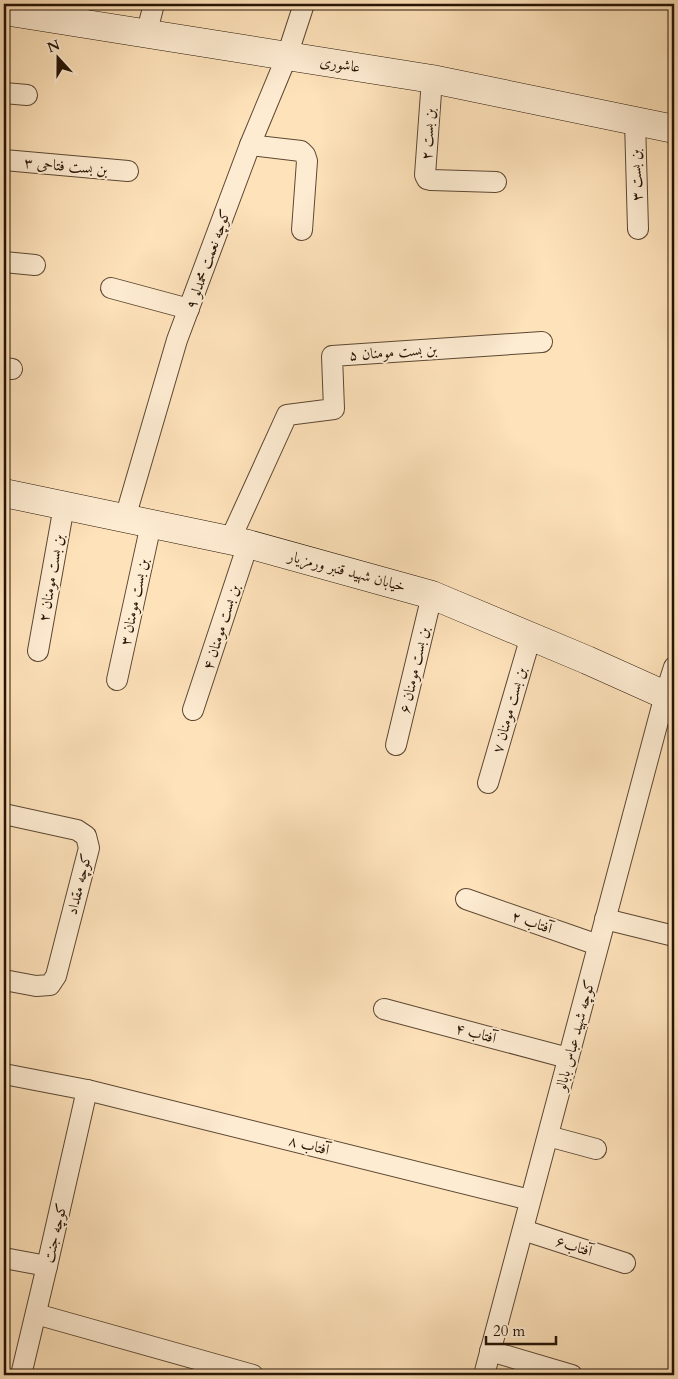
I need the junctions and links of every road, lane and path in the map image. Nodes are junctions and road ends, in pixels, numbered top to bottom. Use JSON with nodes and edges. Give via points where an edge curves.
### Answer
{"nodes":[{"id":1,"x":154,"y":4,"type":"edge"},
{"id":2,"x":304,"y":4,"type":"edge"},
{"id":3,"x":4,"y":11,"type":"edge"},
{"id":4,"x":146,"y":34,"type":"junction"},
{"id":5,"x":287,"y":56,"type":"junction"},
{"id":6,"x":432,"y":79,"type":"junction"},
{"id":7,"x":4,"y":93,"type":"edge"},
{"id":8,"x":27,"y":95,"type":"dead end"},
{"id":9,"x":635,"y":121,"type":"junction"},
{"id":10,"x":674,"y":129,"type":"edge"},
{"id":11,"x":250,"y":145,"type":"junction"},
{"id":12,"x":4,"y":160,"type":"edge"},
{"id":13,"x":128,"y":172,"type":"dead end"},
{"id":14,"x":496,"y":182,"type":"dead end"},
{"id":15,"x":638,"y":229,"type":"dead end"},
{"id":16,"x":302,"y":230,"type":"dead end"},
{"id":17,"x":4,"y":262,"type":"edge"},
{"id":18,"x":35,"y":265,"type":"dead end"},
{"id":19,"x":111,"y":288,"type":"dead end"},
{"id":20,"x":190,"y":308,"type":"junction"},
{"id":21,"x":542,"y":342,"type":"dead end"},
{"id":22,"x":4,"y":493,"type":"edge"},
{"id":23,"x":64,"y":506,"type":"junction"},
{"id":24,"x":138,"y":521,"type":"junction"},
{"id":25,"x":239,"y":542,"type":"junction"},
{"id":26,"x":432,"y":595,"type":"junction"},
{"id":27,"x":530,"y":636,"type":"junction"},
{"id":28,"x":38,"y":651,"type":"dead end"},
{"id":29,"x":674,"y":667,"type":"edge"},
{"id":30,"x":117,"y":680,"type":"dead end"},
{"id":31,"x":670,"y":697,"type":"edge"},
{"id":32,"x":193,"y":710,"type":"dead end"},
{"id":33,"x":396,"y":745,"type":"dead end"},
{"id":34,"x":488,"y":783,"type":"dead end"},
{"id":35,"x":4,"y":814,"type":"edge"},
{"id":36,"x":466,"y":899,"type":"dead end"},
{"id":37,"x":605,"y":919,"type":"junction"},
{"id":38,"x":674,"y":936,"type":"edge"},
{"id":39,"x":598,"y":946,"type":"junction"},
{"id":40,"x":4,"y":980,"type":"edge"},
{"id":41,"x":384,"y":1009,"type":"dead end"},
{"id":42,"x":568,"y":1058,"type":"junction"},
{"id":43,"x":4,"y":1074,"type":"edge"},
{"id":44,"x":87,"y":1090,"type":"junction"},
{"id":45,"x":548,"y":1136,"type":"junction"},
{"id":46,"x":596,"y":1148,"type":"dead end"},
{"id":47,"x":530,"y":1200,"type":"junction"},
{"id":48,"x":522,"y":1230,"type":"junction"},
{"id":49,"x":4,"y":1258,"type":"edge"},
{"id":50,"x":625,"y":1262,"type":"dead end"},
{"id":51,"x":47,"y":1266,"type":"junction"},
{"id":52,"x":36,"y":1314,"type":"junction"},
{"id":53,"x":490,"y":1351,"type":"junction"},
{"id":54,"x":21,"y":1375,"type":"edge"},
{"id":55,"x":253,"y":1375,"type":"edge"},
{"id":56,"x":484,"y":1375,"type":"edge"},
{"id":57,"x":572,"y":1375,"type":"edge"}],
"edges":[{"from":1,"to":4,"type":"street"},
{"from":2,"to":5,"type":"street","name":"کوچه نعمت محمدلو ۹"},
{"from":3,"to":4,"type":"street","name":"عاشوری"},
{"from":4,"to":5,"type":"street","name":"عاشوری"},
{"from":5,"to":6,"type":"street","name":"عاشوری"},
{"from":5,"to":11,"type":"street","name":"کوچه نعمت محمدلو ۹"},
{"from":6,"to":9,"type":"street","name":"عاشوری"},
{"from":6,"to":14,"type":"street","name":"۲ بن بست","via":[[427,178]]},
{"from":7,"to":8,"type":"street"},
{"from":9,"to":10,"type":"street","name":"عاشوری"},
{"from":9,"to":15,"type":"street","name":"۳ بن بست"},
{"from":11,"to":16,"type":"street","via":[[301,151],[305,155]]},
{"from":11,"to":20,"type":"street","name":"کوچه نعمت محمدلو ۹"},
{"from":12,"to":13,"type":"street","name":"بن بست فتاحی ۳"},
{"from":17,"to":18,"type":"street"},
{"from":19,"to":20,"type":"street"},
{"from":20,"to":24,"type":"street","name":"کوچه نعمت محمدلو ۹","via":[[178,340]]},
{"from":21,"to":25,"type":"street","name":"۵ بن بست مومنان","via":[[332,356],[334,409],[287,414]]},
{"from":22,"to":23,"type":"street","name":"خیابان شهید قنبر ورمزیار"},
{"from":23,"to":24,"type":"street","name":"خیابان شهید قنبر ورمزیار"},
{"from":23,"to":28,"type":"street","name":"۲ بن بست مومنان"},
{"from":24,"to":25,"type":"street","name":"خیابان شهید قنبر ورمزیار"},
{"from":24,"to":30,"type":"street","name":"۳ بن بست مومنان"},
{"from":25,"to":26,"type":"street","name":"خیابان شهید قنبر ورمزیار"},
{"from":25,"to":32,"type":"street","name":"۴ بن بست مومنان"},
{"from":26,"to":27,"type":"street","name":"خیابان شهید قنبر ورمزیار"},
{"from":26,"to":33,"type":"street","name":"۶ بن بست مومنان"},
{"from":27,"to":31,"type":"street","name":"خیابان شهید قنبر ورمزیار"},
{"from":27,"to":34,"type":"street","name":"۷ بن بست مومنان"},
{"from":29,"to":31,"type":"street","name":"کوچه شهید عباس بابالو"},
{"from":31,"to":37,"type":"street","name":"کوچه شهید عباس بابالو"},
{"from":35,"to":40,"type":"street","name":"کوچه مقداد","via":[[77,830],[86,836],[89,848],[56,976],[50,985],[36,986]]},
{"from":36,"to":39,"type":"street","name":"آفتاب ۲"},
{"from":37,"to":38,"type":"street"},
{"from":37,"to":39,"type":"street","name":"کوچه شهید عباس بابالو"},
{"from":39,"to":42,"type":"street","name":"کوچه شهید عباس بابالو"},
{"from":41,"to":42,"type":"street","name":"آفتاب ۴"},
{"from":42,"to":45,"type":"street","name":"کوچه شهید عباس بابالو"},
{"from":43,"to":44,"type":"street","name":"آفتاب ۸"},
{"from":44,"to":47,"type":"street","name":"آفتاب ۸"},
{"from":44,"to":51,"type":"street","name":"کوچه جنت"},
{"from":45,"to":46,"type":"street"},
{"from":45,"to":47,"type":"street","name":"کوچه شهید عباس بابالو"},
{"from":47,"to":48,"type":"street","name":"کوچه شهید عباس بابالو"},
{"from":48,"to":50,"type":"street","name":"آفتاب۶"},
{"from":48,"to":53,"type":"street","name":"کوچه شهید عباس بابالو"},
{"from":49,"to":51,"type":"street"},
{"from":51,"to":52,"type":"street","name":"کوچه جنت"},
{"from":52,"to":54,"type":"street","name":"کوچه جنت"},
{"from":52,"to":55,"type":"street"},
{"from":53,"to":56,"type":"street","name":"کوچه شهید عباس بابالو"},
{"from":53,"to":57,"type":"street"}]}
